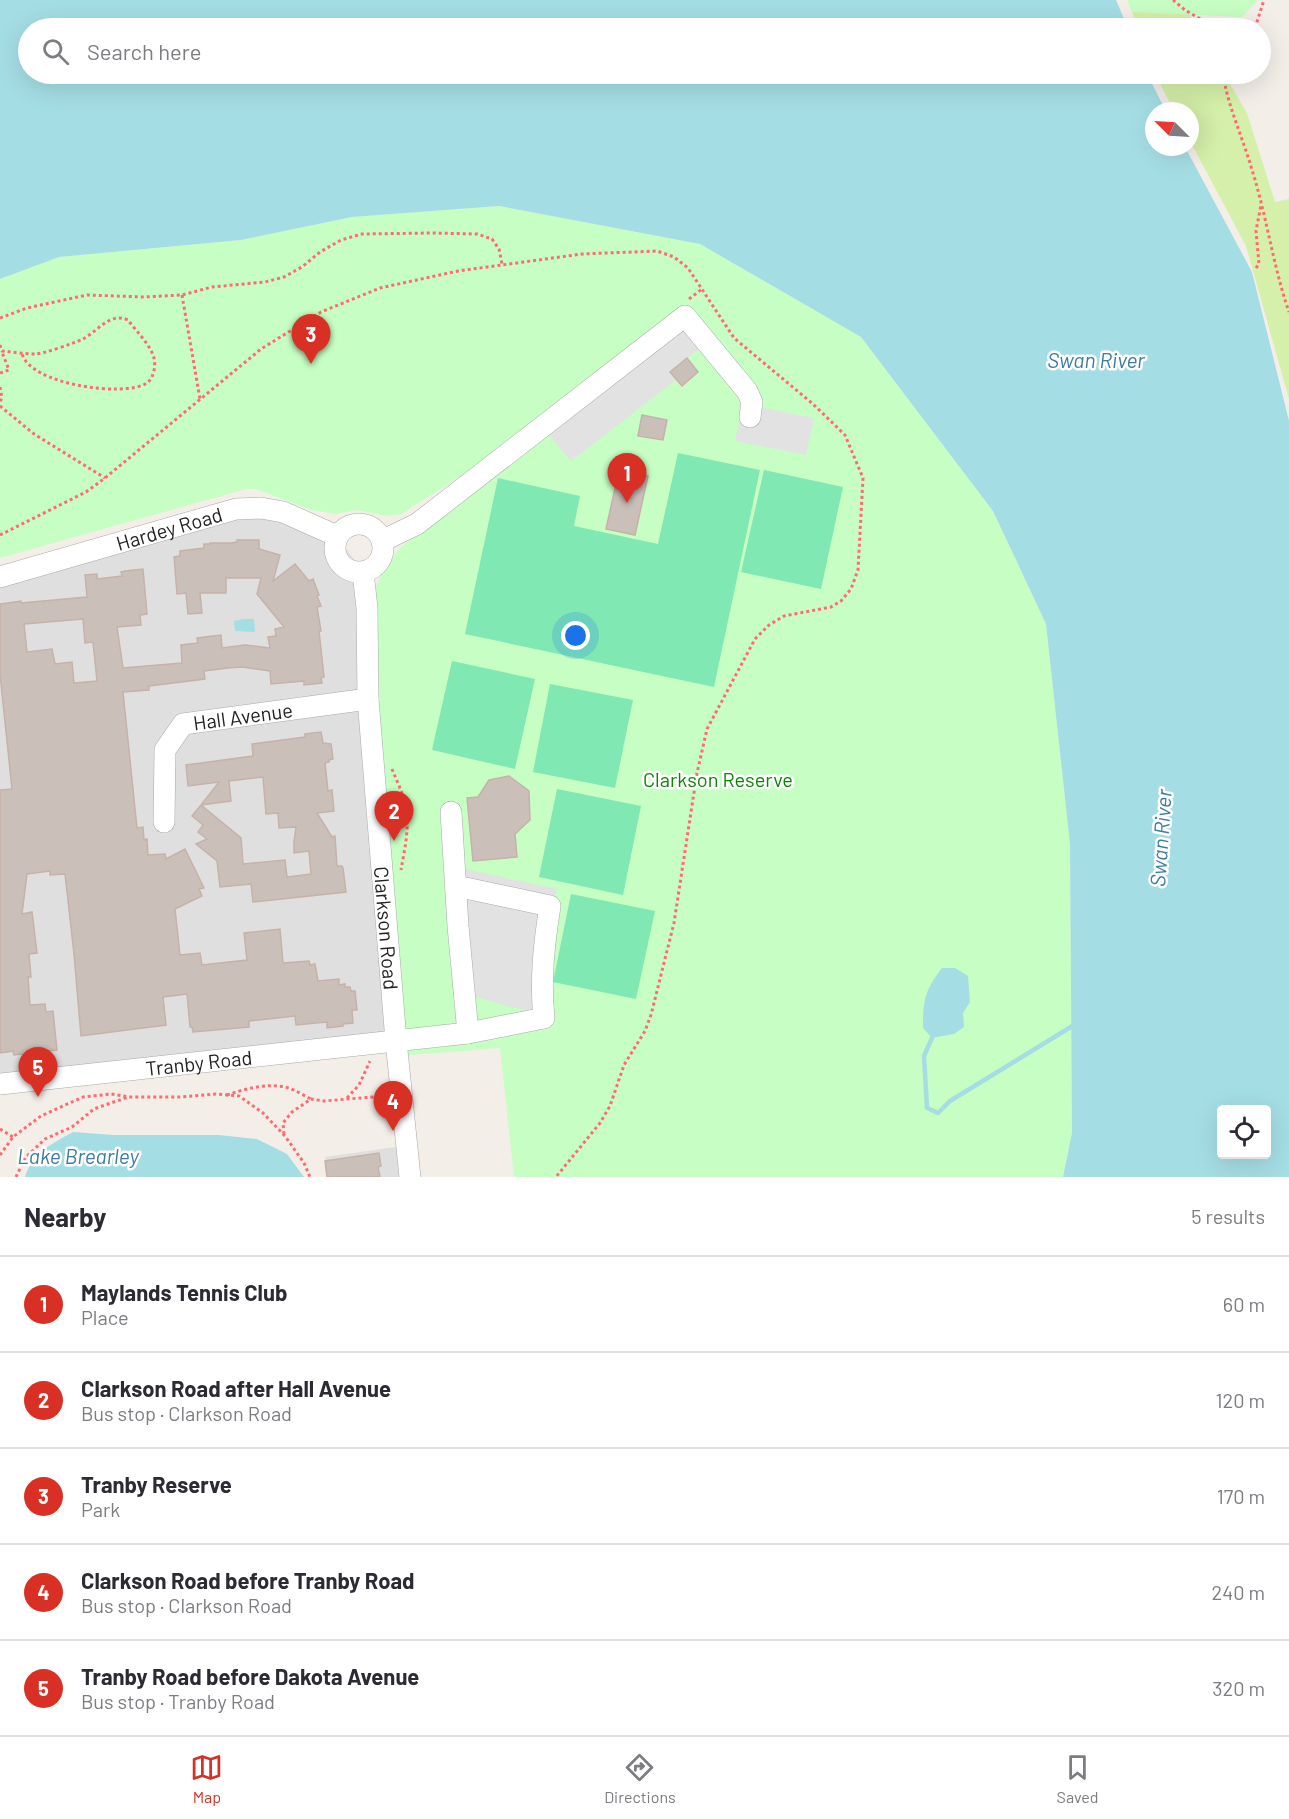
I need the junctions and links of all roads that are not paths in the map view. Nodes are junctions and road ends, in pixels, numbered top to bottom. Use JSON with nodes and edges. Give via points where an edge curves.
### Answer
{"nodes":[{"id":1,"x":750,"y":417,"type":"dead end"},
{"id":2,"x":337,"y":536,"type":"junction"},
{"id":3,"x":382,"y":541,"type":"junction"},
{"id":4,"x":363,"y":572,"type":"junction"},
{"id":5,"x":0,"y":577,"type":"edge"},
{"id":6,"x":368,"y":699,"type":"junction"},
{"id":7,"x":451,"y":812,"type":"dead end"},
{"id":8,"x":164,"y":822,"type":"dead end"},
{"id":9,"x":456,"y":885,"type":"junction"},
{"id":10,"x":468,"y":1033,"type":"junction"},
{"id":11,"x":396,"y":1041,"type":"junction"},
{"id":12,"x":0,"y":1084,"type":"edge"},
{"id":13,"x":410,"y":1177,"type":"edge"}],
"edges":[{"from":1,"to":3,"type":"street","via":[[752,402],[747,391],[685,316],[417,524]]},
{"from":2,"to":3,"type":"street","via":[[343,528],[362,523],[378,532]]},
{"from":2,"to":4,"type":"street","via":[[334,544],[339,562],[354,572]]},
{"from":2,"to":5,"type":"street","name":"Hardey Road","via":[[283,512],[236,509]]},
{"from":3,"to":4,"type":"street","via":[[377,564]]},
{"from":4,"to":6,"type":"street","name":"Clarkson Road"},
{"from":6,"to":8,"type":"street","name":"Hall Avenue","via":[[183,724],[165,750]]},
{"from":6,"to":11,"type":"street","name":"Clarkson Road"},
{"from":7,"to":9,"type":"street"},
{"from":9,"to":10,"type":"street"},
{"from":9,"to":10,"type":"street","name":"Tranby Road","via":[[550,906],[541,988],[543,1018]]},
{"from":10,"to":11,"type":"street","name":"Tranby Road"},
{"from":11,"to":12,"type":"street","name":"Tranby Road"},
{"from":11,"to":13,"type":"street","name":"Clarkson Road"}]}
